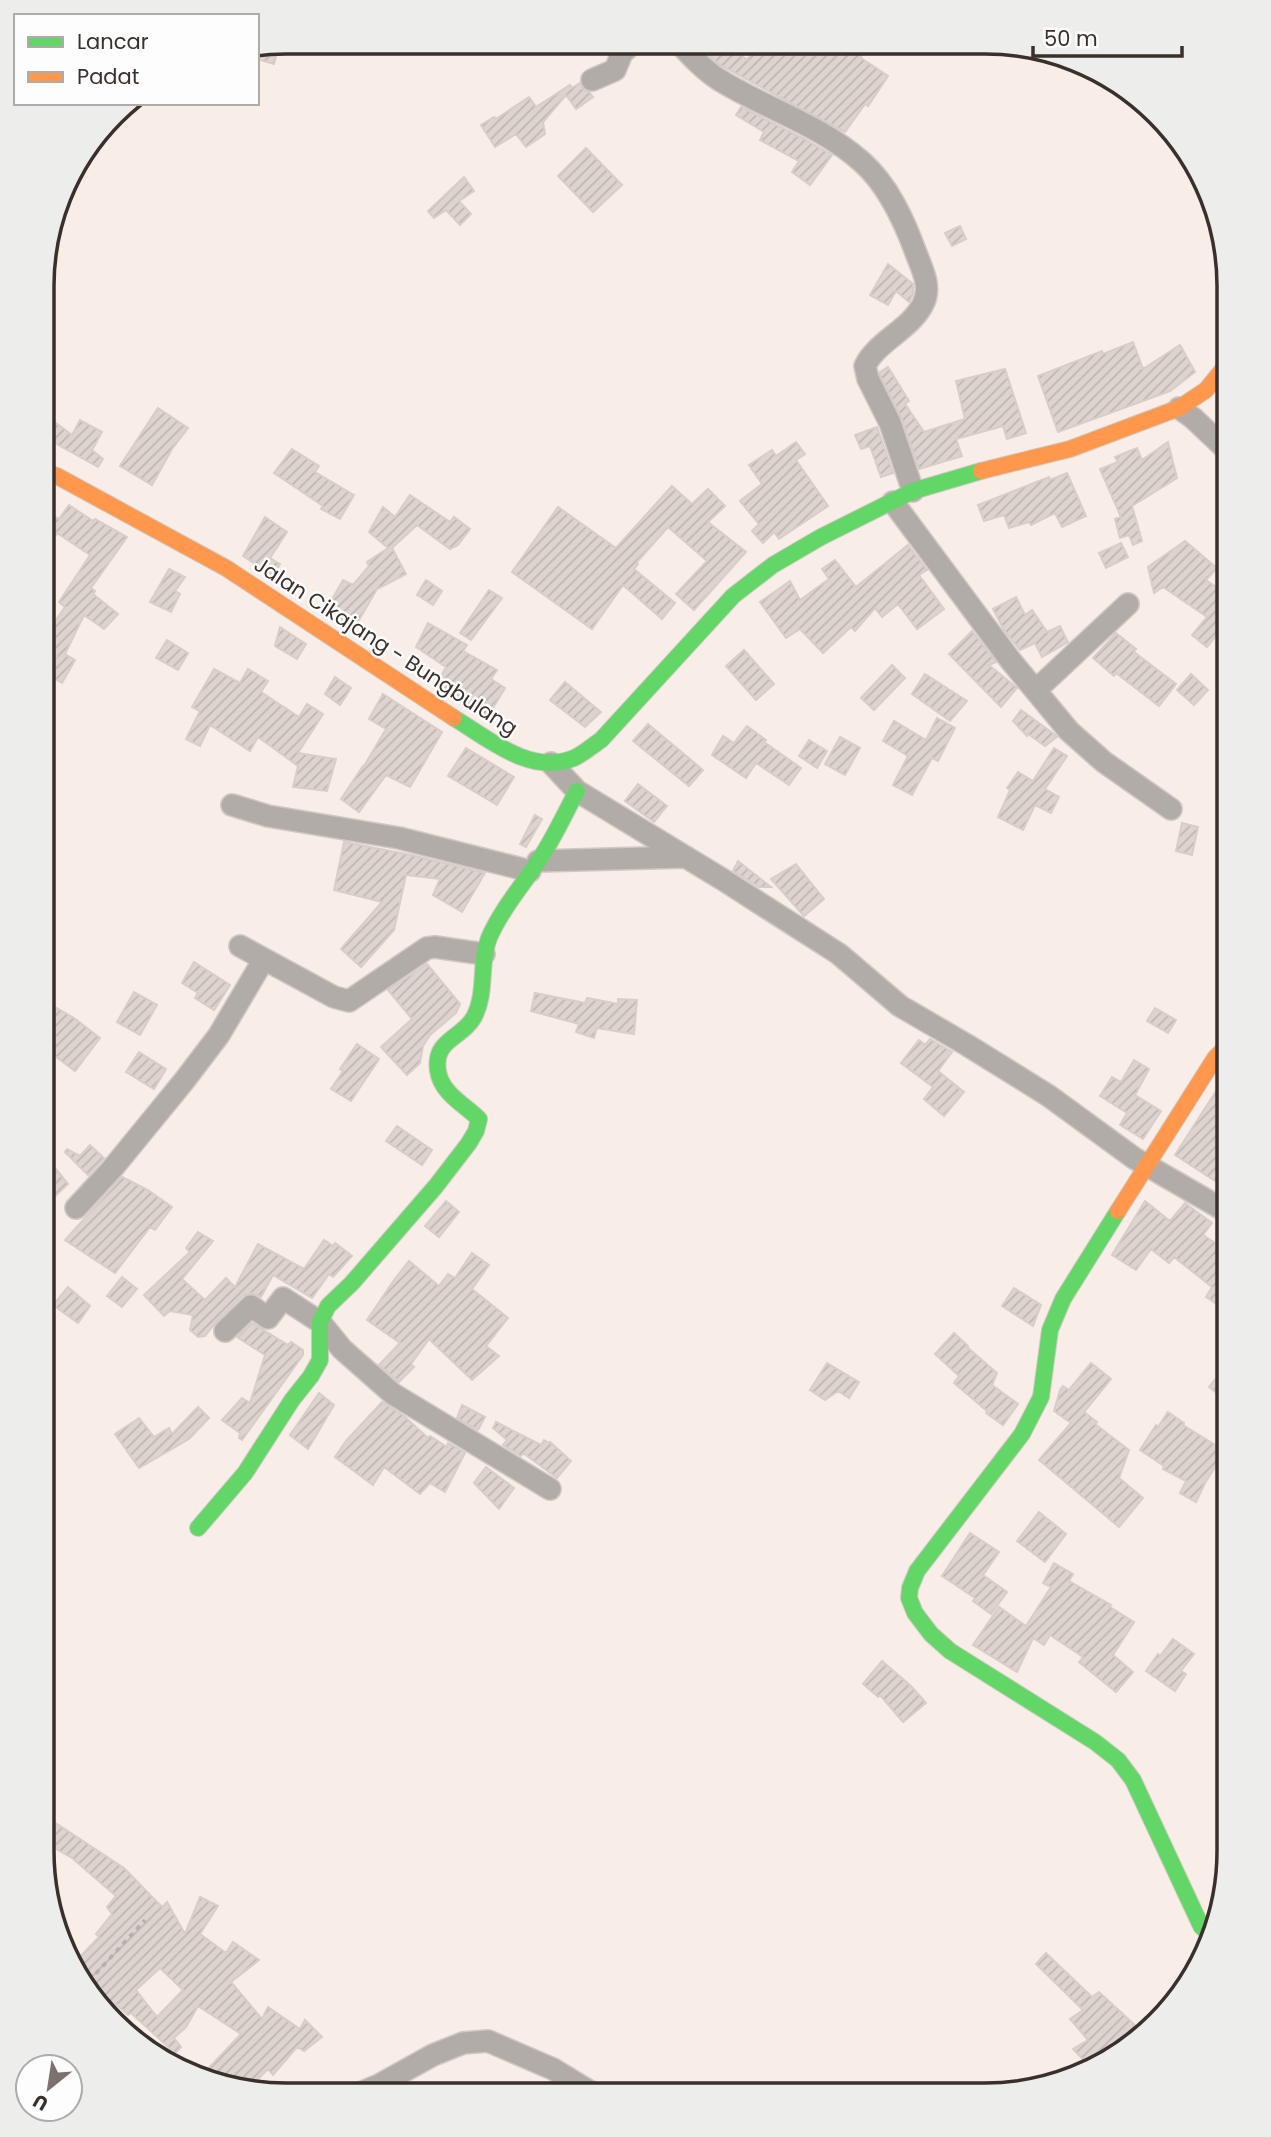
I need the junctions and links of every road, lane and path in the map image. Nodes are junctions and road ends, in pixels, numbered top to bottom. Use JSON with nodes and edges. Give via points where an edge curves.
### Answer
{"nodes":[{"id":1,"x":622,"y":54,"type":"edge"},
{"id":2,"x":689,"y":54,"type":"edge"},
{"id":3,"x":592,"y":80,"type":"dead end"},
{"id":4,"x":1217,"y":377,"type":"edge"},
{"id":5,"x":1179,"y":408,"type":"junction"},
{"id":6,"x":1217,"y":441,"type":"edge"},
{"id":7,"x":54,"y":475,"type":"edge"},
{"id":8,"x":913,"y":491,"type":"junction"},
{"id":9,"x":893,"y":502,"type":"junction"},
{"id":10,"x":1128,"y":604,"type":"dead end"},
{"id":11,"x":1036,"y":690,"type":"junction"},
{"id":12,"x":551,"y":763,"type":"junction"},
{"id":13,"x":577,"y":791,"type":"junction"},
{"id":14,"x":232,"y":805,"type":"dead end"},
{"id":15,"x":1171,"y":809,"type":"dead end"},
{"id":16,"x":686,"y":856,"type":"junction"},
{"id":17,"x":534,"y":866,"type":"junction"},
{"id":18,"x":240,"y":946,"type":"dead end"},
{"id":19,"x":484,"y":954,"type":"junction"},
{"id":20,"x":264,"y":959,"type":"junction"},
{"id":21,"x":1217,"y":1056,"type":"edge"},
{"id":22,"x":1148,"y":1166,"type":"junction"},
{"id":23,"x":1216,"y":1206,"type":"edge"},
{"id":24,"x":76,"y":1208,"type":"dead end"},
{"id":25,"x":320,"y":1322,"type":"junction"},
{"id":26,"x":225,"y":1331,"type":"dead end"},
{"id":27,"x":550,"y":1489,"type":"dead end"},
{"id":28,"x":198,"y":1528,"type":"dead end"},
{"id":29,"x":145,"y":1920,"type":"dead end"},
{"id":30,"x":1203,"y":1928,"type":"edge"},
{"id":31,"x":92,"y":1977,"type":"edge"},
{"id":32,"x":383,"y":2083,"type":"edge"},
{"id":33,"x":577,"y":2083,"type":"edge"}],
"edges":[{"from":1,"to":3,"type":"street","via":[[615,70]]},
{"from":2,"to":8,"type":"street","via":[[718,78],[825,136],[862,162],[881,183],[905,224],[926,280],[923,304],[865,366]]},
{"from":4,"to":5,"type":"street"},
{"from":5,"to":6,"type":"street"},
{"from":5,"to":8,"type":"street","via":[[1070,449]]},
{"from":7,"to":12,"type":"street","name":"Jalan Cikajang - Bungbulang","via":[[226,568],[507,750],[528,760]]},
{"from":8,"to":9,"type":"street"},
{"from":9,"to":11,"type":"street"},
{"from":9,"to":12,"type":"street","via":[[773,565],[733,596],[601,740],[574,758]]},
{"from":10,"to":11,"type":"street"},
{"from":11,"to":15,"type":"street","via":[[1086,747]]},
{"from":12,"to":13,"type":"street"},
{"from":13,"to":16,"type":"street"},
{"from":13,"to":17,"type":"street"},
{"from":14,"to":17,"type":"street","via":[[268,816]]},
{"from":16,"to":17,"type":"street"},
{"from":16,"to":22,"type":"street","via":[[839,954],[900,1006],[1049,1096]]},
{"from":17,"to":19,"type":"street","via":[[494,929]]},
{"from":18,"to":20,"type":"street"},
{"from":19,"to":20,"type":"street","via":[[427,948],[349,1001]]},
{"from":19,"to":25,"type":"street","via":[[476,1013],[470,1024],[441,1048],[438,1061],[442,1083],[479,1119],[476,1131],[436,1186],[328,1306]]},
{"from":20,"to":24,"type":"street","via":[[219,1035]]},
{"from":21,"to":22,"type":"street"},
{"from":22,"to":23,"type":"street"},
{"from":22,"to":30,"type":"street","via":[[1055,1314],[1041,1397],[1032,1416],[917,1571],[909,1598],[933,1637],[950,1651],[1118,1760],[1133,1780]]},
{"from":25,"to":26,"type":"street","via":[[283,1298],[268,1318],[251,1307]]},
{"from":25,"to":27,"type":"street","via":[[342,1349],[393,1394]]},
{"from":25,"to":28,"type":"street","via":[[320,1360],[311,1376],[245,1473]]},
{"from":29,"to":31,"type":"path"},
{"from":32,"to":33,"type":"street","via":[[463,2043],[488,2041]]}]}
